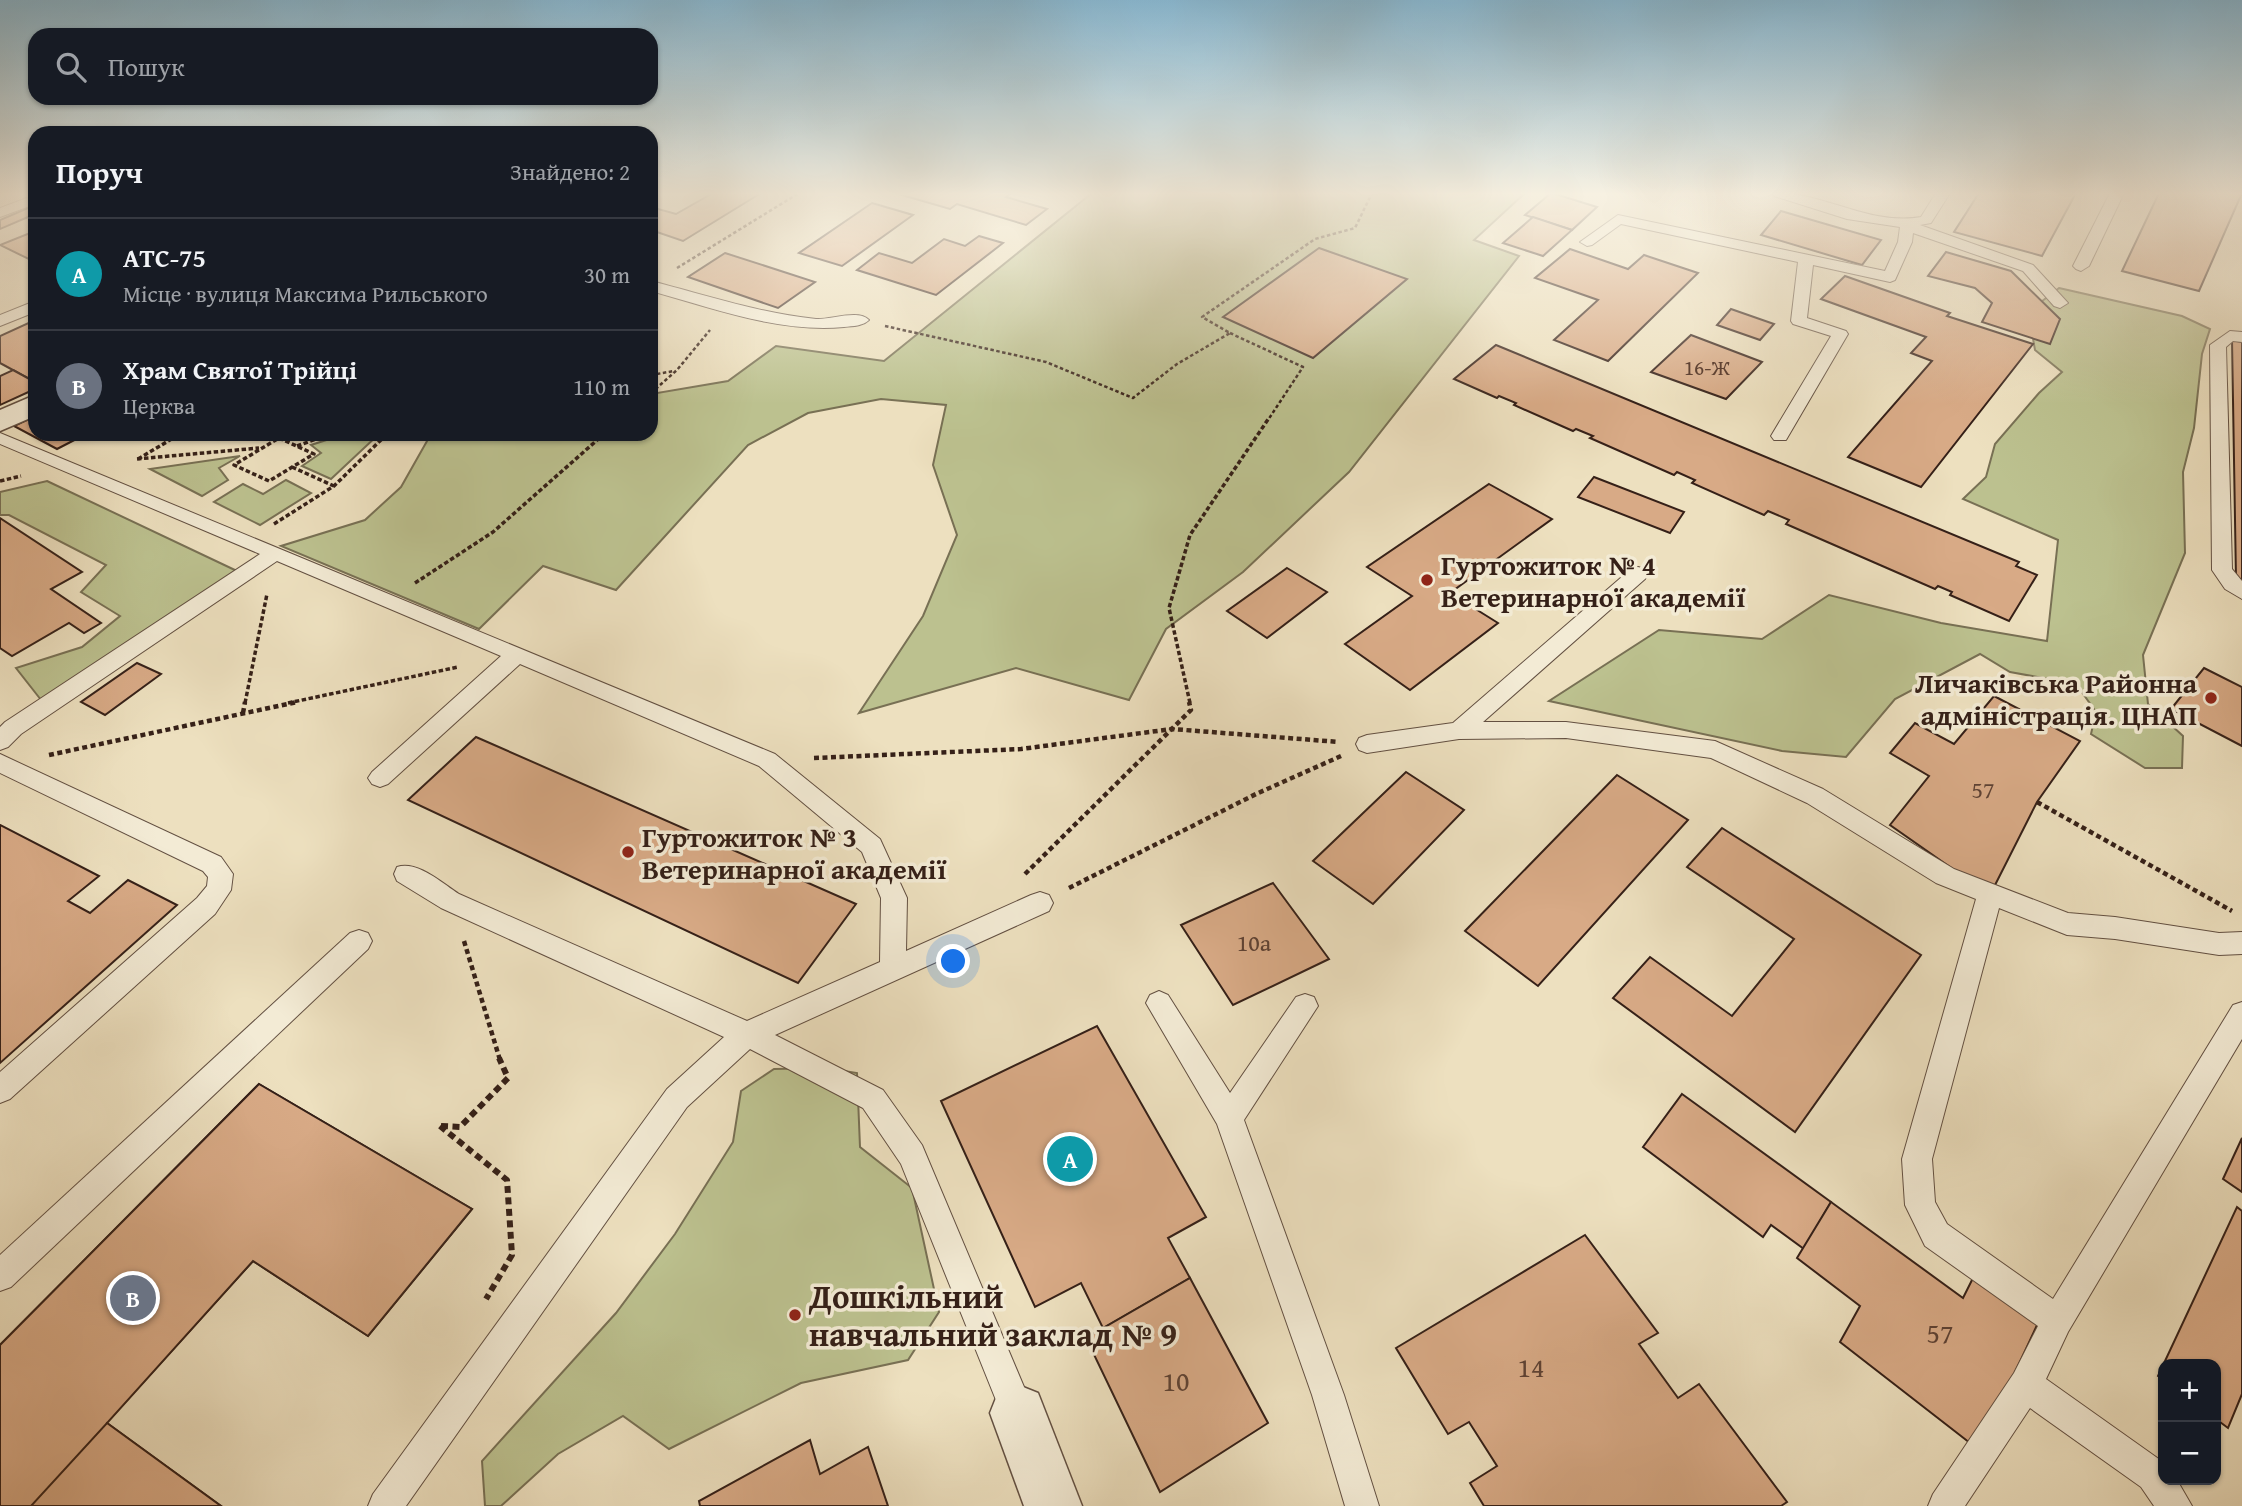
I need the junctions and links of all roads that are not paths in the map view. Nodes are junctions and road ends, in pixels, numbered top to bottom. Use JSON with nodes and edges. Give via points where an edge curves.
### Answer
{"nodes":[{"id":1,"x":1806,"y":263,"type":"edge"},
{"id":2,"x":1827,"y":263,"type":"edge"},
{"id":3,"x":1896,"y":263,"type":"edge"},
{"id":4,"x":2015,"y":263,"type":"edge"},
{"id":5,"x":2082,"y":263,"type":"edge"},
{"id":6,"x":2081,"y":266,"type":"dead end"},
{"id":7,"x":658,"y":288,"type":"edge"},
{"id":8,"x":2060,"y":303,"type":"dead end"},
{"id":9,"x":28,"y":309,"type":"edge"},
{"id":10,"x":861,"y":320,"type":"road end"},
{"id":11,"x":0,"y":321,"type":"edge"},
{"id":12,"x":2242,"y":337,"type":"edge"},
{"id":13,"x":28,"y":408,"type":"edge"},
{"id":14,"x":0,"y":422,"type":"edge"},
{"id":15,"x":1780,"y":436,"type":"dead end"},
{"id":16,"x":0,"y":438,"type":"edge"},
{"id":17,"x":275,"y":553,"type":"junction"},
{"id":18,"x":1638,"y":574,"type":"dead end"},
{"id":19,"x":2242,"y":592,"type":"edge"},
{"id":20,"x":517,"y":654,"type":"junction"},
{"id":21,"x":1459,"y":731,"type":"junction"},
{"id":22,"x":1367,"y":744,"type":"road end"},
{"id":23,"x":0,"y":756,"type":"edge"},
{"id":24,"x":380,"y":778,"type":"dead end"},
{"id":25,"x":406,"y":874,"type":"dead end"},
{"id":26,"x":1990,"y":895,"type":"junction"},
{"id":27,"x":1040,"y":903,"type":"road end"},
{"id":28,"x":359,"y":941,"type":"dead end"},
{"id":29,"x":2242,"y":943,"type":"edge"},
{"id":30,"x":893,"y":967,"type":"junction"},
{"id":31,"x":1159,"y":1003,"type":"dead end"},
{"id":32,"x":1305,"y":1006,"type":"dead end"},
{"id":33,"x":2242,"y":1014,"type":"edge"},
{"id":34,"x":747,"y":1034,"type":"junction"},
{"id":35,"x":0,"y":1090,"type":"edge"},
{"id":36,"x":1229,"y":1118,"type":"junction"},
{"id":37,"x":0,"y":1276,"type":"edge"},
{"id":38,"x":2057,"y":1321,"type":"junction"},
{"id":39,"x":2026,"y":1385,"type":"junction"},
{"id":40,"x":1018,"y":1413,"type":"joint"},
{"id":41,"x":385,"y":1506,"type":"edge"},
{"id":42,"x":1053,"y":1506,"type":"edge"},
{"id":43,"x":1362,"y":1506,"type":"edge"},
{"id":44,"x":1945,"y":1506,"type":"edge"},
{"id":45,"x":2175,"y":1506,"type":"edge"}],
"edges":[{"from":1,"to":15,"type":"lane","via":[[1799,321],[1840,334]]},
{"from":2,"to":3,"type":"lane","via":[[1890,277]]},
{"from":4,"to":8,"type":"lane","via":[[2028,268]]},
{"from":5,"to":6,"type":"lane"},
{"from":7,"to":10,"type":"lane","via":[[769,318],[821,324]]},
{"from":9,"to":11,"type":"lane"},
{"from":12,"to":19,"type":"lane","via":[[2230,336],[2218,345],[2222,570]]},
{"from":13,"to":14,"type":"street"},
{"from":16,"to":17,"type":"lane"},
{"from":17,"to":20,"type":"lane"},
{"from":17,"to":23,"type":"lane","via":[[13,728]]},
{"from":18,"to":21,"type":"lane"},
{"from":20,"to":24,"type":"lane"},
{"from":20,"to":30,"type":"lane","via":[[767,760],[871,846],[894,898]]},
{"from":21,"to":22,"type":"lane"},
{"from":21,"to":26,"type":"lane","via":[[1566,730],[1715,750],[1815,796],[1945,876]]},
{"from":23,"to":35,"type":"lane","via":[[212,864],[221,874],[219,890],[206,906]]},
{"from":25,"to":34,"type":"lane","via":[[450,901]]},
{"from":26,"to":29,"type":"lane","via":[[2067,924]]},
{"from":26,"to":38,"type":"lane","via":[[1917,1159],[1920,1205],[1936,1235]]},
{"from":27,"to":30,"type":"lane"},
{"from":28,"to":37,"type":"lane"},
{"from":30,"to":34,"type":"lane"},
{"from":31,"to":36,"type":"lane"},
{"from":32,"to":36,"type":"lane"},
{"from":33,"to":38,"type":"lane"},
{"from":34,"to":40,"type":"lane","via":[[873,1099],[912,1154]]},
{"from":34,"to":41,"type":"lane","via":[[677,1098]]},
{"from":36,"to":43,"type":"lane","via":[[1328,1395]]},
{"from":38,"to":39,"type":"lane"},
{"from":39,"to":44,"type":"lane"},
{"from":39,"to":45,"type":"lane","via":[[2153,1475]]},
{"from":40,"to":42,"type":"street"}]}
